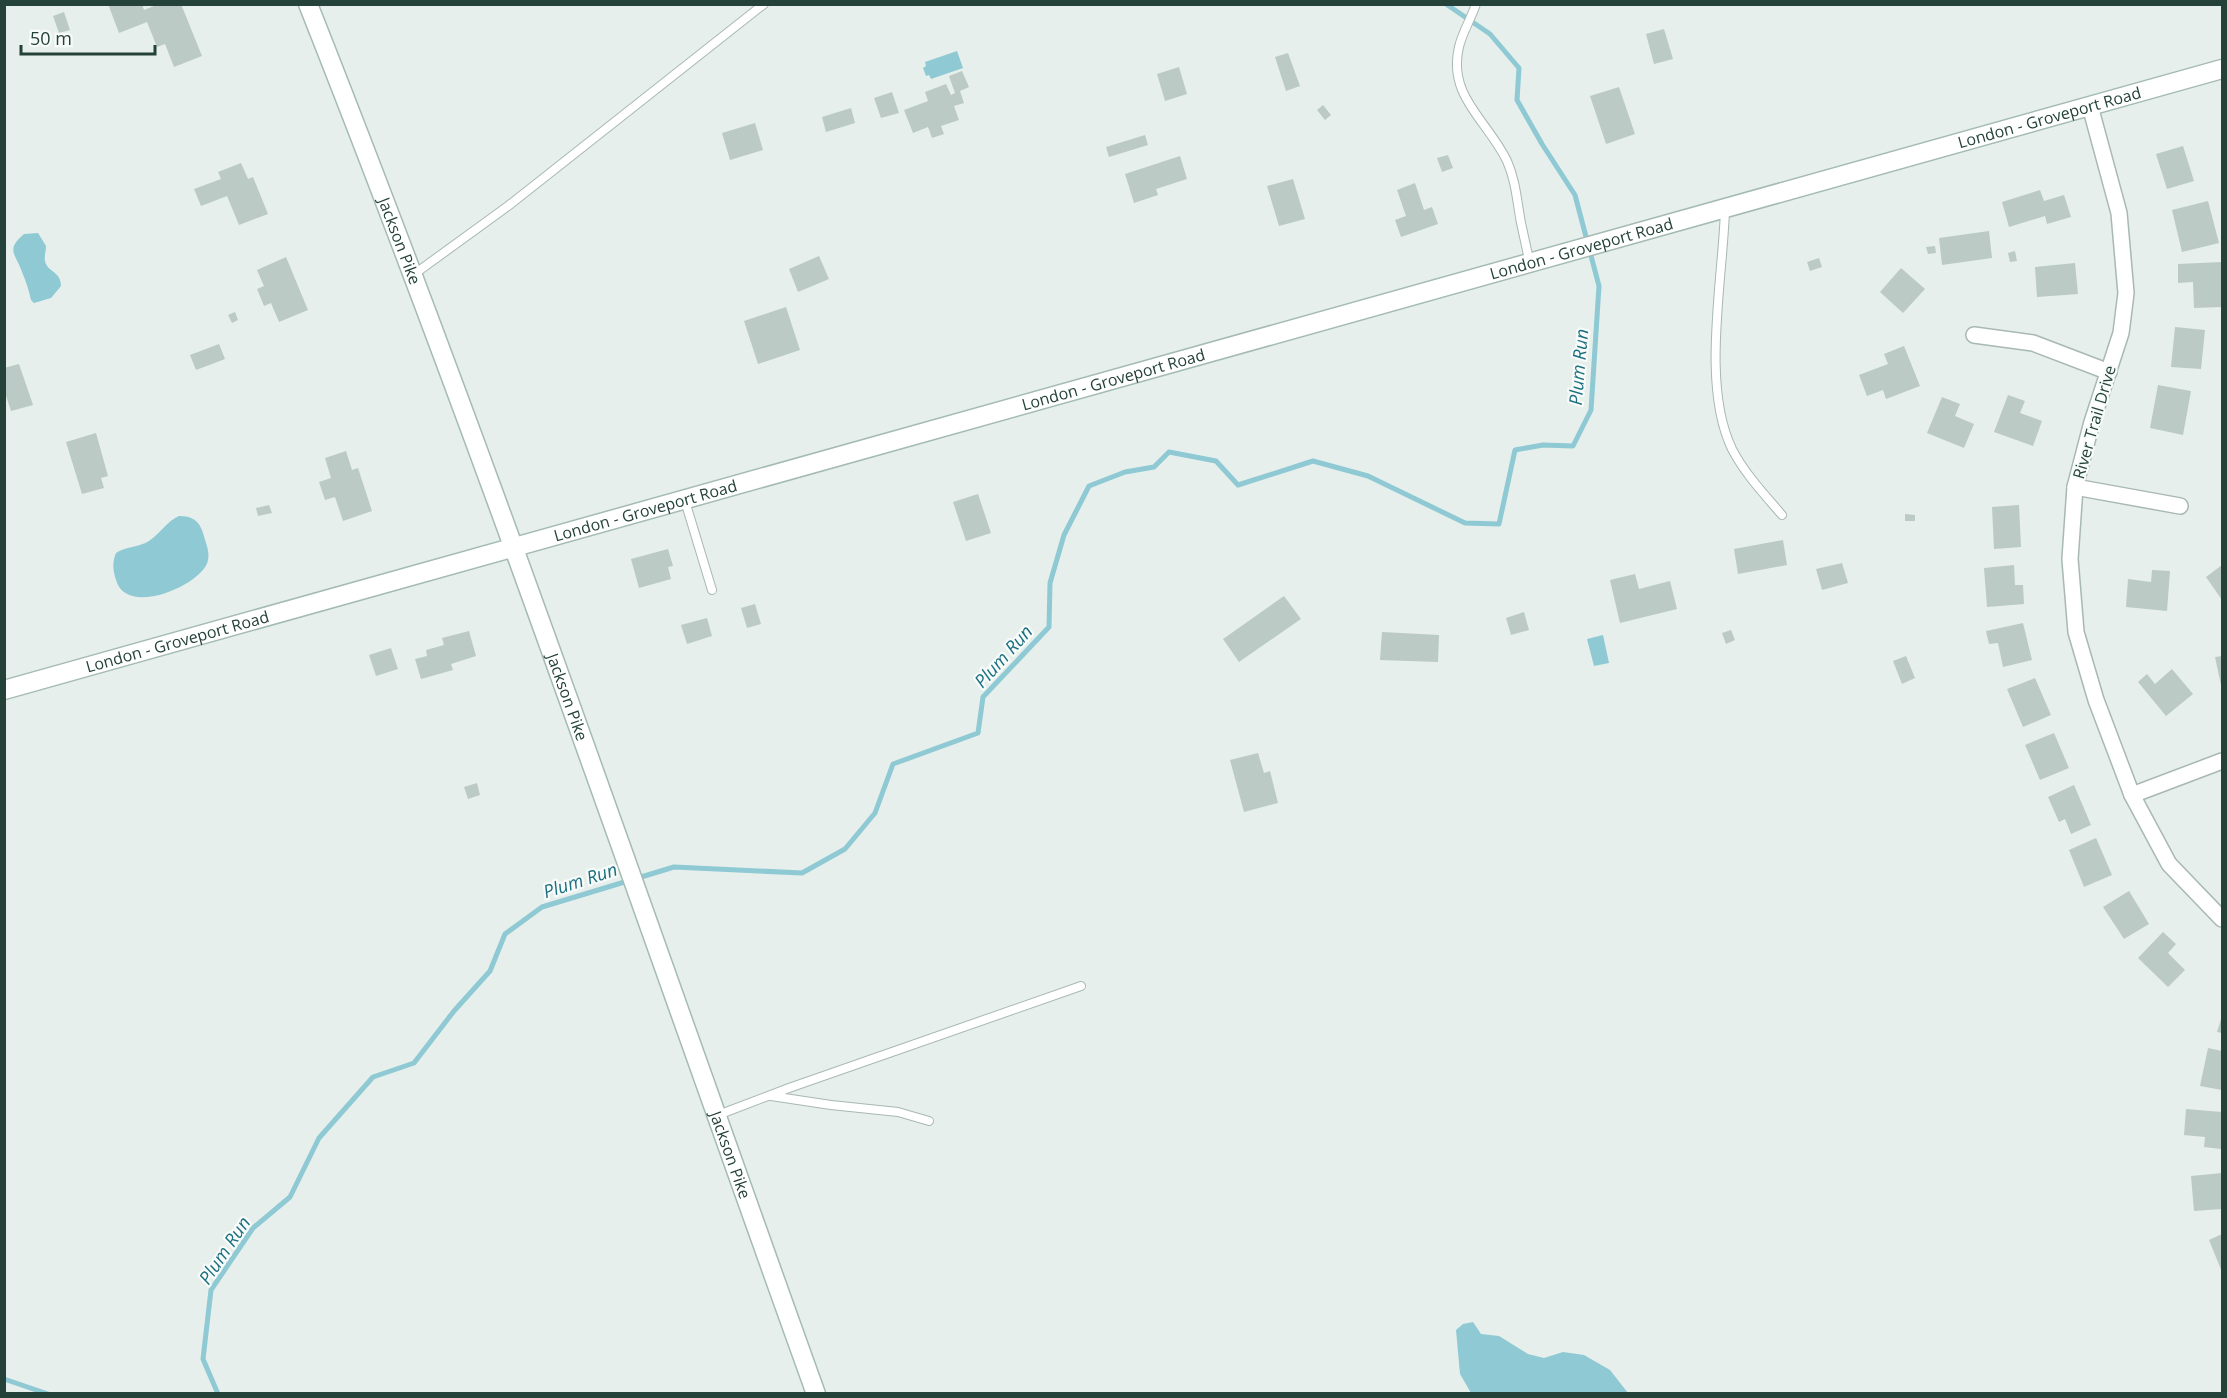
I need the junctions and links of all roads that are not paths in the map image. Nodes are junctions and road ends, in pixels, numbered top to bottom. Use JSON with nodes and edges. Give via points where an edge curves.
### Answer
{"nodes":[{"id":1,"x":308,"y":4,"type":"edge"},
{"id":2,"x":764,"y":4,"type":"edge"},
{"id":3,"x":1476,"y":4,"type":"edge"},
{"id":4,"x":2223,"y":69,"type":"edge"},
{"id":5,"x":2090,"y":106,"type":"junction"},
{"id":6,"x":1725,"y":209,"type":"junction"},
{"id":7,"x":1536,"y":263,"type":"junction"},
{"id":8,"x":412,"y":276,"type":"junction"},
{"id":9,"x":1974,"y":335,"type":"dead end"},
{"id":10,"x":2109,"y":372,"type":"junction"},
{"id":11,"x":2075,"y":487,"type":"junction"},
{"id":12,"x":684,"y":501,"type":"junction"},
{"id":13,"x":2180,"y":506,"type":"dead end"},
{"id":14,"x":1782,"y":514,"type":"dead end"},
{"id":15,"x":513,"y":547,"type":"junction"},
{"id":16,"x":712,"y":590,"type":"dead end"},
{"id":17,"x":4,"y":690,"type":"edge"},
{"id":18,"x":2223,"y":760,"type":"edge"},
{"id":19,"x":2132,"y":795,"type":"junction"},
{"id":20,"x":2223,"y":919,"type":"edge"},
{"id":21,"x":1081,"y":986,"type":"dead end"},
{"id":22,"x":769,"y":1096,"type":"junction"},
{"id":23,"x":718,"y":1115,"type":"junction"},
{"id":24,"x":929,"y":1121,"type":"dead end"},
{"id":25,"x":816,"y":1394,"type":"edge"}],
"edges":[{"from":1,"to":8,"type":"main road","name":"Jackson Pike"},
{"from":2,"to":8,"type":"lane","via":[[508,206]]},
{"from":3,"to":7,"type":"lane","via":[[1456,62],[1457,78],[1508,163]]},
{"from":4,"to":5,"type":"main road","name":"London - Groveport Road"},
{"from":5,"to":6,"type":"main road","name":"London - Groveport Road"},
{"from":5,"to":10,"type":"street","name":"River Trail Drive","via":[[2119,213],[2126,293],[2121,333]]},
{"from":6,"to":7,"type":"main road","name":"London - Groveport Road"},
{"from":6,"to":14,"type":"lane","via":[[1718,315],[1721,415],[1732,448],[1748,475]]},
{"from":7,"to":12,"type":"main road","name":"London - Groveport Road"},
{"from":8,"to":15,"type":"main road","name":"Jackson Pike"},
{"from":9,"to":10,"type":"street","via":[[2033,343]]},
{"from":10,"to":11,"type":"street","name":"River Trail Drive"},
{"from":11,"to":13,"type":"street"},
{"from":11,"to":19,"type":"street","name":"River Trail Drive","via":[[2070,559],[2076,632],[2096,700]]},
{"from":12,"to":15,"type":"main road","name":"London - Groveport Road"},
{"from":12,"to":16,"type":"lane"},
{"from":15,"to":17,"type":"main road","name":"London - Groveport Road"},
{"from":15,"to":23,"type":"main road","name":"Jackson Pike"},
{"from":18,"to":19,"type":"street"},
{"from":19,"to":20,"type":"street","name":"River Trail Drive","via":[[2169,864]]},
{"from":21,"to":22,"type":"lane"},
{"from":22,"to":23,"type":"lane"},
{"from":22,"to":24,"type":"lane","via":[[898,1112]]},
{"from":23,"to":25,"type":"main road","name":"Jackson Pike"}]}
